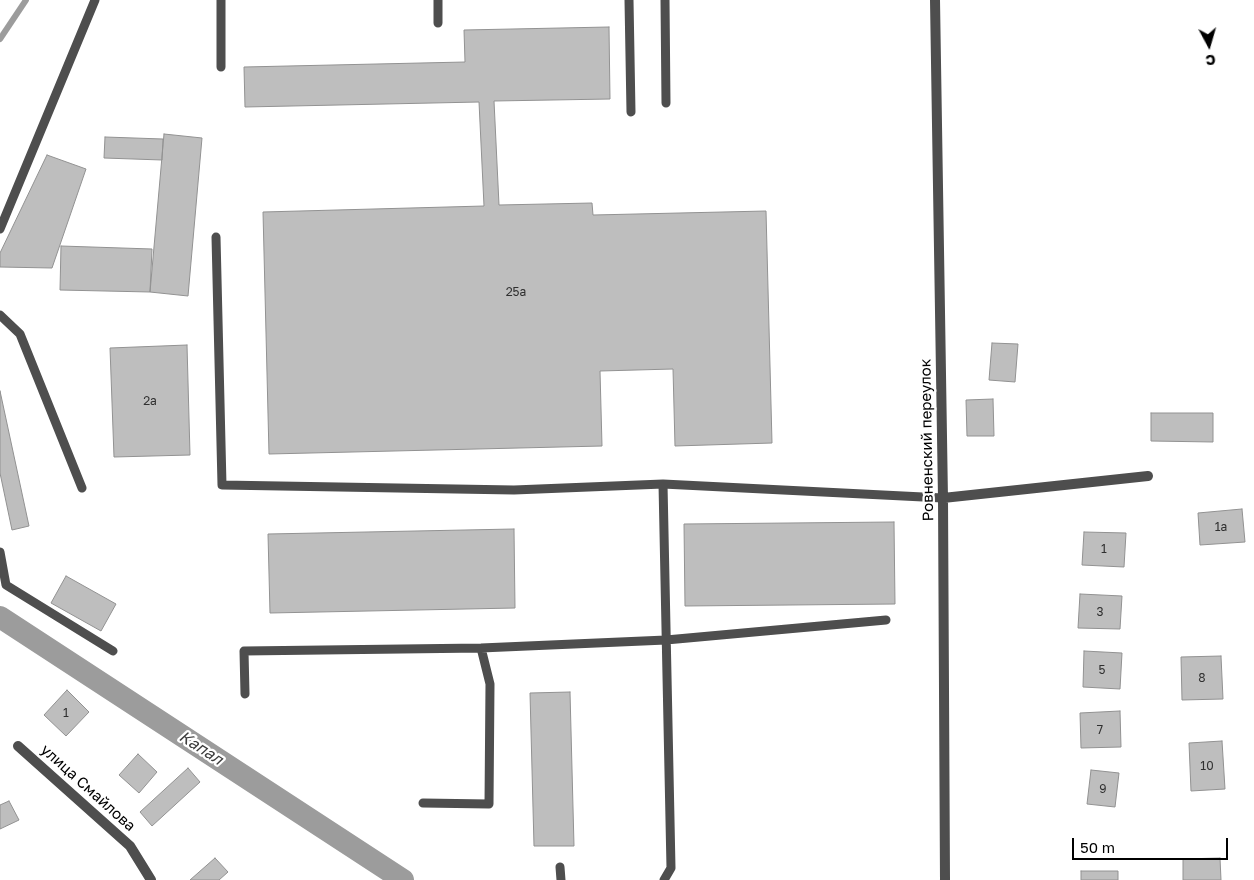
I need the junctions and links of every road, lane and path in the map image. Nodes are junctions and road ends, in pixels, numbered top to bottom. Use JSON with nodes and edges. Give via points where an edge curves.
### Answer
{"nodes":[{"id":1,"x":95,"y":0,"type":"edge"},
{"id":2,"x":221,"y":0,"type":"edge"},
{"id":3,"x":438,"y":0,"type":"edge"},
{"id":4,"x":629,"y":0,"type":"edge"},
{"id":5,"x":665,"y":0,"type":"edge"},
{"id":6,"x":935,"y":0,"type":"edge"},
{"id":7,"x":438,"y":23,"type":"dead end"},
{"id":8,"x":221,"y":67,"type":"dead end"},
{"id":9,"x":666,"y":103,"type":"dead end"},
{"id":10,"x":631,"y":112,"type":"dead end"},
{"id":11,"x":0,"y":230,"type":"edge"},
{"id":12,"x":216,"y":237,"type":"dead end"},
{"id":13,"x":0,"y":315,"type":"edge"},
{"id":14,"x":1148,"y":476,"type":"dead end"},
{"id":15,"x":663,"y":484,"type":"junction"},
{"id":16,"x":82,"y":488,"type":"dead end"},
{"id":17,"x":943,"y":498,"type":"junction"},
{"id":18,"x":0,"y":552,"type":"edge"},
{"id":19,"x":886,"y":620,"type":"dead end"},
{"id":20,"x":666,"y":640,"type":"junction"},
{"id":21,"x":481,"y":648,"type":"junction"},
{"id":22,"x":113,"y":651,"type":"dead end"},
{"id":23,"x":245,"y":694,"type":"dead end"},
{"id":24,"x":18,"y":746,"type":"dead end"},
{"id":25,"x":423,"y":803,"type":"dead end"},
{"id":26,"x":560,"y":867,"type":"dead end"},
{"id":27,"x":152,"y":880,"type":"edge"},
{"id":28,"x":561,"y":880,"type":"edge"},
{"id":29,"x":664,"y":880,"type":"edge"},
{"id":30,"x":945,"y":880,"type":"edge"}],
"edges":[{"from":1,"to":11,"type":"lane"},
{"from":2,"to":8,"type":"lane"},
{"from":3,"to":7,"type":"lane"},
{"from":4,"to":10,"type":"lane"},
{"from":5,"to":9,"type":"lane"},
{"from":6,"to":17,"type":"street","name":"Ровненский переулок"},
{"from":12,"to":15,"type":"lane","via":[[222,485],[514,490]]},
{"from":13,"to":16,"type":"lane","via":[[20,334]]},
{"from":14,"to":17,"type":"street"},
{"from":15,"to":17,"type":"lane"},
{"from":15,"to":20,"type":"lane"},
{"from":17,"to":30,"type":"street","name":"Ровненский переулок"},
{"from":18,"to":22,"type":"lane","via":[[6,585]]},
{"from":19,"to":20,"type":"lane"},
{"from":20,"to":21,"type":"lane"},
{"from":20,"to":29,"type":"lane","via":[[671,868]]},
{"from":21,"to":23,"type":"lane","via":[[244,651]]},
{"from":21,"to":25,"type":"lane","via":[[490,684],[489,804]]},
{"from":24,"to":27,"type":"street","name":"улица Смайлова","via":[[130,846]]},
{"from":26,"to":28,"type":"lane"}]}
